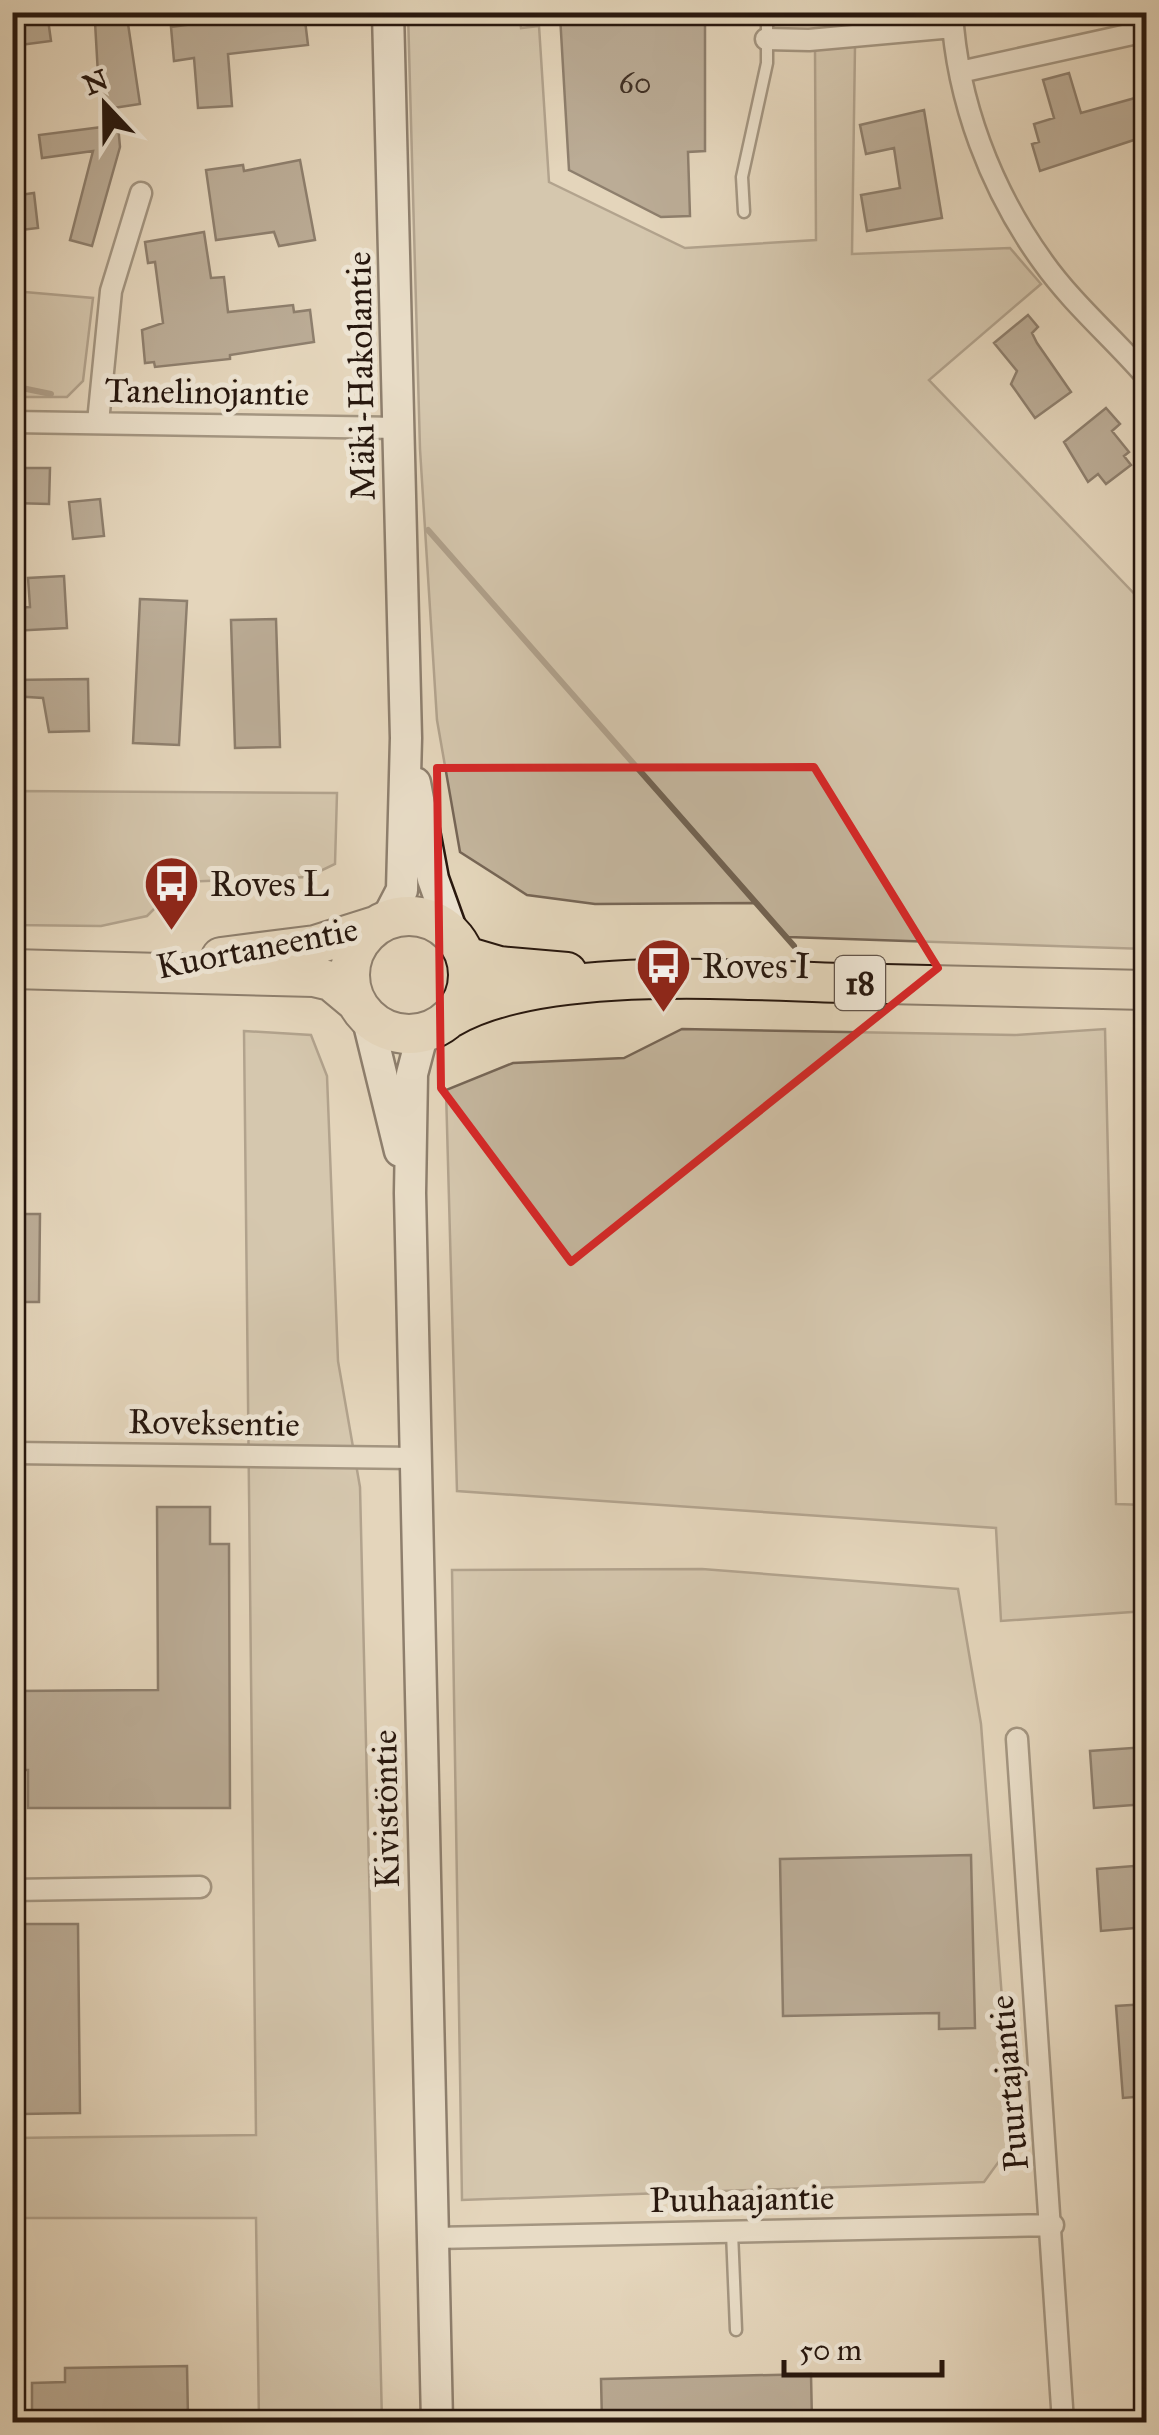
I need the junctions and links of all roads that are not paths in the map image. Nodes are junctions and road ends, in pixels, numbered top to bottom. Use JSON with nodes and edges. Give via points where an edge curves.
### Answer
{"nodes":[{"id":1,"x":388,"y":12,"type":"edge"},
{"id":2,"x":768,"y":15,"type":"dead end"},
{"id":3,"x":953,"y":20,"type":"edge"},
{"id":4,"x":1146,"y":31,"type":"edge"},
{"id":5,"x":766,"y":39,"type":"junction"},
{"id":6,"x":960,"y":72,"type":"junction"},
{"id":7,"x":141,"y":193,"type":"dead end"},
{"id":8,"x":744,"y":212,"type":"dead end"},
{"id":9,"x":1146,"y":376,"type":"edge"},
{"id":10,"x":12,"y":422,"type":"edge"},
{"id":11,"x":98,"y":422,"type":"junction"},
{"id":12,"x":400,"y":428,"type":"junction"},
{"id":13,"x":406,"y":738,"type":"junction"},
{"id":14,"x":381,"y":922,"type":"junction"},
{"id":15,"x":460,"y":945,"type":"junction"},
{"id":16,"x":12,"y":969,"type":"edge"},
{"id":17,"x":140,"y":970,"type":"junction"},
{"id":18,"x":669,"y":982,"type":"junction"},
{"id":19,"x":1146,"y":990,"type":"edge"},
{"id":20,"x":361,"y":1009,"type":"junction"},
{"id":21,"x":436,"y":1025,"type":"junction"},
{"id":22,"x":410,"y":1193,"type":"junction"},
{"id":23,"x":12,"y":1453,"type":"edge"},
{"id":24,"x":415,"y":1458,"type":"junction"},
{"id":25,"x":1017,"y":1738,"type":"dead end"},
{"id":26,"x":200,"y":1888,"type":"dead end"},
{"id":27,"x":12,"y":1890,"type":"edge"},
{"id":28,"x":1053,"y":2225,"type":"junction"},
{"id":29,"x":732,"y":2232,"type":"junction"},
{"id":30,"x":433,"y":2238,"type":"junction"},
{"id":31,"x":736,"y":2330,"type":"dead end"},
{"id":32,"x":437,"y":2422,"type":"edge"},
{"id":33,"x":1063,"y":2422,"type":"edge"}],
"edges":[{"from":1,"to":12,"type":"main road","name":"Mäki-Hakolantie"},
{"from":2,"to":5,"type":"lane"},
{"from":3,"to":5,"type":"street","via":[[809,40]]},
{"from":3,"to":6,"type":"street"},
{"from":4,"to":6,"type":"street"},
{"from":5,"to":8,"type":"lane","via":[[767,63],[742,177]]},
{"from":6,"to":9,"type":"street","via":[[984,158],[1011,213],[1045,265]]},
{"from":7,"to":11,"type":"street","via":[[111,292]]},
{"from":10,"to":11,"type":"street","name":"Tanelinojantie"},
{"from":11,"to":12,"type":"street","name":"Tanelinojantie"},
{"from":12,"to":13,"type":"main road","name":"Mäki-Hakolantie"},
{"from":13,"to":14,"type":"main road","name":"Mäki-Hakolantie","via":[[402,890]]},
{"from":13,"to":15,"type":"main road","name":"Mäki-Hakolantie","via":[[433,879]]},
{"from":14,"to":15,"type":"highway","number":"18","via":[[401,915],[430,918]]},
{"from":14,"to":17,"type":"highway","name":"Kuortaneentie","number":"18","via":[[316,945]]},
{"from":14,"to":20,"type":"highway","via":[[354,952],[350,968]]},
{"from":15,"to":18,"type":"highway","number":"18","via":[[498,966]]},
{"from":15,"to":21,"type":"highway","via":[[467,989]]},
{"from":16,"to":17,"type":"highway","name":"Kuortaneentie","number":"18"},
{"from":17,"to":20,"type":"highway","name":"Kuortaneentie","number":"18","via":[[314,976],[331,981]]},
{"from":18,"to":19,"type":"highway","number":"18"},
{"from":18,"to":21,"type":"highway","number":"18","via":[[506,995]]},
{"from":20,"to":21,"type":"highway","number":"18","via":[[392,1032]]},
{"from":20,"to":22,"type":"main road","name":"Kivistöntie"},
{"from":21,"to":22,"type":"main road","name":"Kivistöntie","via":[[412,1074]]},
{"from":22,"to":24,"type":"main road","name":"Kivistöntie"},
{"from":23,"to":24,"type":"street","name":"Roveksentie"},
{"from":24,"to":30,"type":"main road","name":"Kivistöntie"},
{"from":25,"to":28,"type":"street","name":"Puurtajantie"},
{"from":26,"to":27,"type":"street"},
{"from":28,"to":29,"type":"street","name":"Puuhaajantie"},
{"from":28,"to":33,"type":"street","name":"Puurtajantie"},
{"from":29,"to":30,"type":"street","name":"Puuhaajantie"},
{"from":29,"to":31,"type":"lane"},
{"from":30,"to":32,"type":"main road","name":"Kivistöntie"}]}
